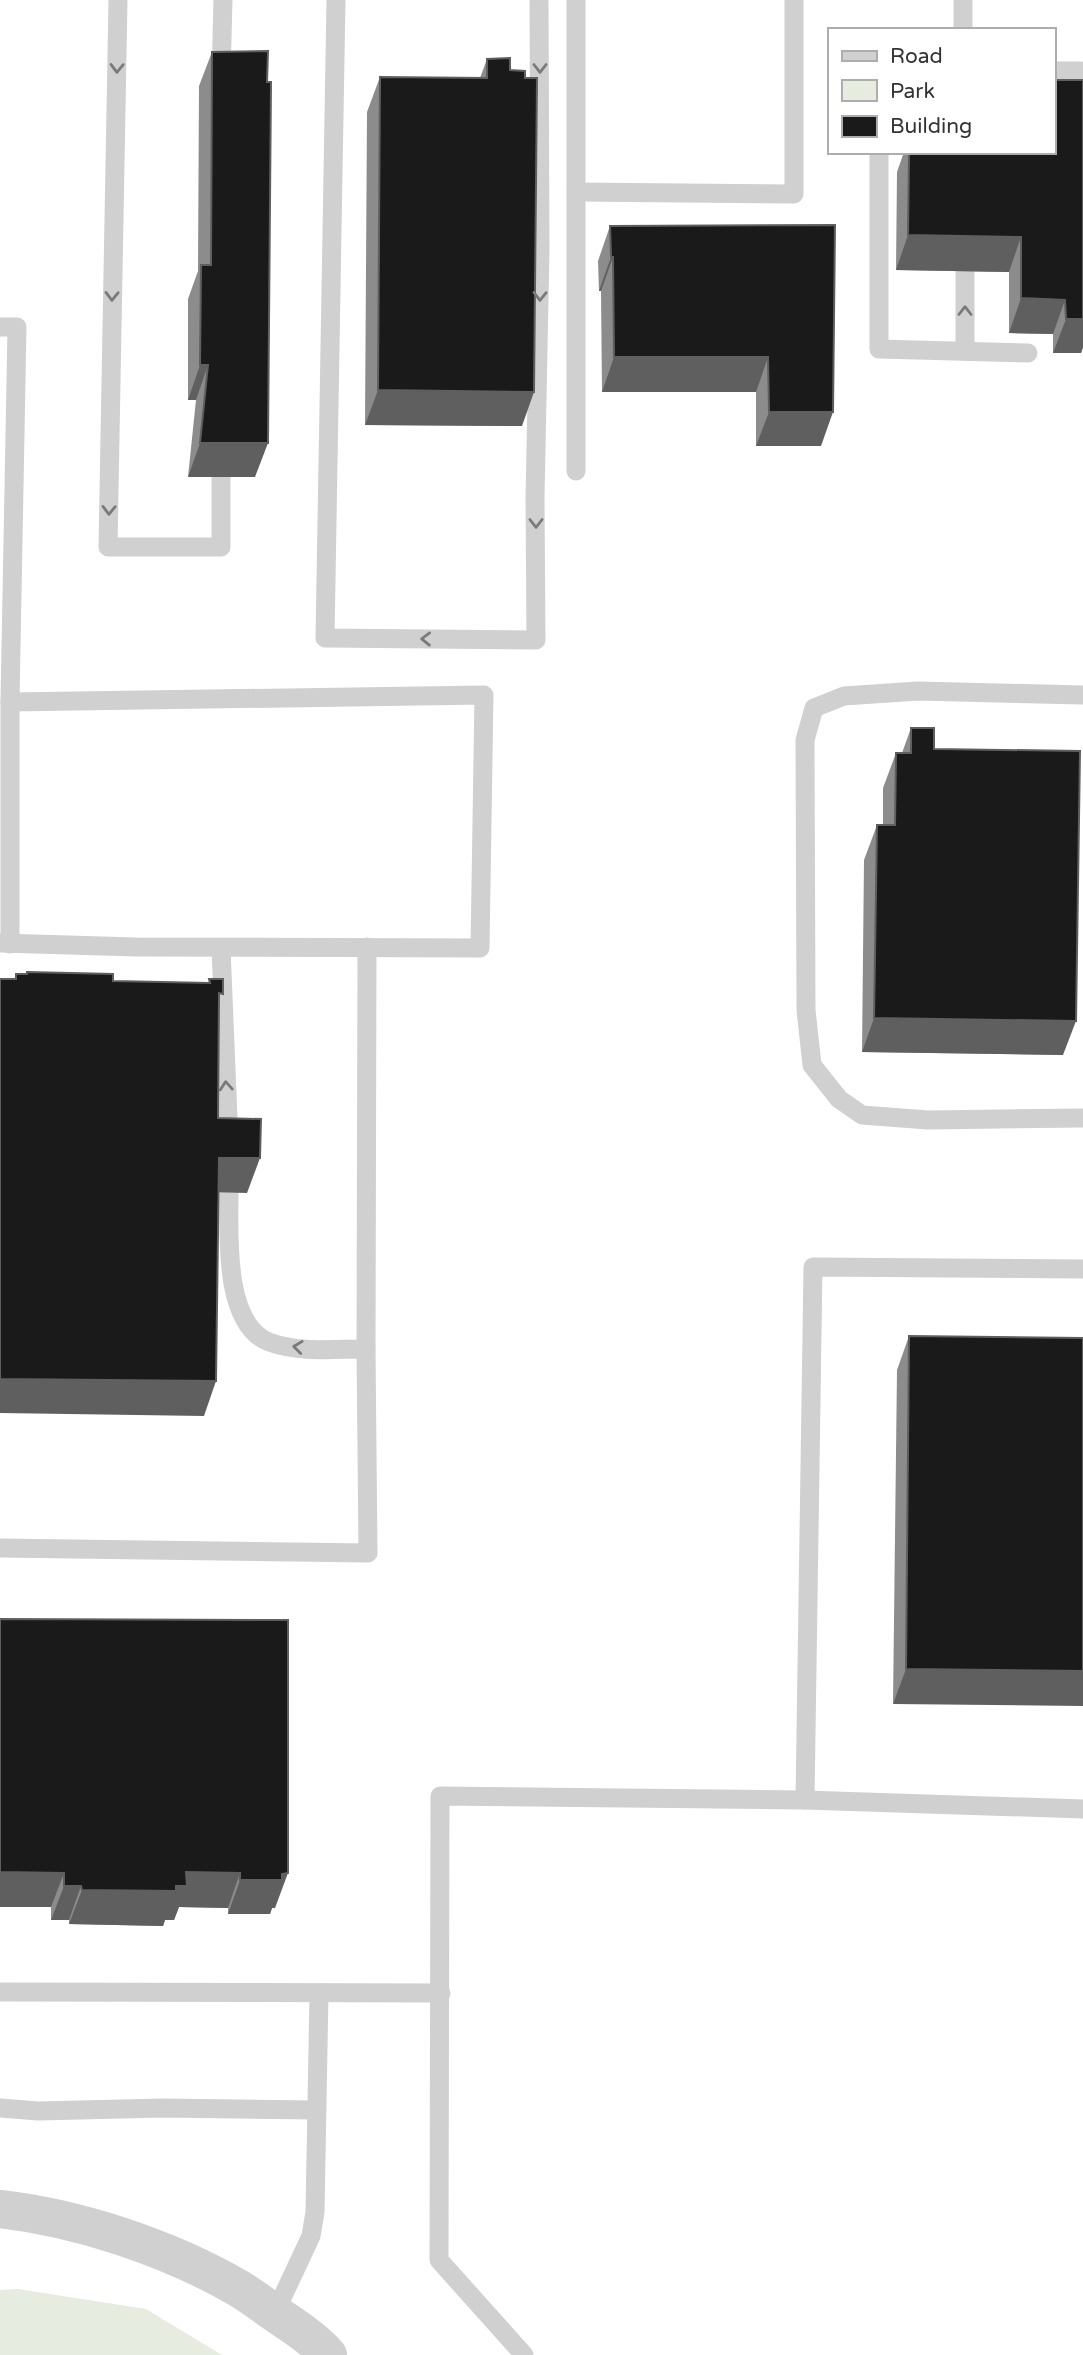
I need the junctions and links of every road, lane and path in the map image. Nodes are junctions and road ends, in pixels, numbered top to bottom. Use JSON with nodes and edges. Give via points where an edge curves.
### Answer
{"nodes":[{"id":1,"x":118,"y":0,"type":"edge"},
{"id":2,"x":223,"y":0,"type":"edge"},
{"id":3,"x":335,"y":0,"type":"edge"},
{"id":4,"x":539,"y":0,"type":"edge"},
{"id":5,"x":576,"y":0,"type":"edge"},
{"id":6,"x":794,"y":0,"type":"edge"},
{"id":7,"x":963,"y":0,"type":"edge"},
{"id":8,"x":963,"y":28,"type":"edge"},
{"id":9,"x":1055,"y":71,"type":"edge"},
{"id":10,"x":1081,"y":71,"type":"dead end"},
{"id":11,"x":221,"y":85,"type":"edge"},
{"id":12,"x":879,"y":154,"type":"edge"},
{"id":13,"x":576,"y":192,"type":"junction"},
{"id":14,"x":965,"y":271,"type":"edge"},
{"id":15,"x":0,"y":327,"type":"edge"},
{"id":16,"x":965,"y":351,"type":"junction"},
{"id":17,"x":1028,"y":353,"type":"dead end"},
{"id":18,"x":576,"y":471,"type":"dead end"},
{"id":19,"x":221,"y":477,"type":"edge"},
{"id":20,"x":1083,"y":695,"type":"edge"},
{"id":21,"x":10,"y":702,"type":"junction"},
{"id":22,"x":5,"y":943,"type":"edge"},
{"id":23,"x":221,"y":947,"type":"junction"},
{"id":24,"x":367,"y":947,"type":"junction"},
{"id":25,"x":1083,"y":1118,"type":"edge"},
{"id":26,"x":229,"y":1154,"type":"edge"},
{"id":27,"x":229,"y":1193,"type":"edge"},
{"id":28,"x":1083,"y":1269,"type":"edge"},
{"id":29,"x":366,"y":1349,"type":"junction"},
{"id":30,"x":0,"y":1548,"type":"edge"},
{"id":31,"x":805,"y":1800,"type":"junction"},
{"id":32,"x":1083,"y":1809,"type":"edge"},
{"id":33,"x":0,"y":1992,"type":"edge"},
{"id":34,"x":319,"y":1993,"type":"junction"},
{"id":35,"x":441,"y":1993,"type":"junction"},
{"id":36,"x":0,"y":2108,"type":"edge"},
{"id":37,"x":317,"y":2110,"type":"junction"},
{"id":38,"x":0,"y":2209,"type":"edge"},
{"id":39,"x":275,"y":2313,"type":"junction"},
{"id":40,"x":328,"y":2355,"type":"edge"},
{"id":41,"x":524,"y":2355,"type":"edge"}],
"edges":[{"from":1,"to":19,"type":"lane","one_way":true,"via":[[108,547],[221,547]]},
{"from":2,"to":11,"type":"lane"},
{"from":4,"to":3,"type":"lane","one_way":true,"via":[[536,640],[325,638]]},
{"from":5,"to":13,"type":"lane"},
{"from":6,"to":13,"type":"lane","via":[[794,194]]},
{"from":7,"to":8,"type":"lane"},
{"from":9,"to":10,"type":"lane"},
{"from":12,"to":16,"type":"lane","via":[[879,349]]},
{"from":13,"to":18,"type":"lane"},
{"from":16,"to":14,"type":"lane","one_way":true},
{"from":15,"to":21,"type":"lane","via":[[17,327]]},
{"from":16,"to":17,"type":"lane"},
{"from":20,"to":25,"type":"lane","via":[[918,691],[845,696],[814,708],[805,740],[805,768],[806,1010],[812,1065],[818,1073],[839,1098],[862,1115],[928,1120]]},
{"from":21,"to":22,"type":"lane"},
{"from":21,"to":24,"type":"lane","via":[[484,695],[480,947]]},
{"from":22,"to":23,"type":"lane"},
{"from":23,"to":24,"type":"lane"},
{"from":26,"to":23,"type":"lane","one_way":true},
{"from":24,"to":29,"type":"lane"},
{"from":29,"to":27,"type":"lane","one_way":true,"via":[[297,1348],[267,1341],[251,1330],[235,1292],[230,1262]]},
{"from":28,"to":31,"type":"lane","via":[[813,1267]]},
{"from":29,"to":30,"type":"lane","via":[[368,1553]]},
{"from":31,"to":32,"type":"lane"},
{"from":31,"to":35,"type":"lane","via":[[440,1796]]},
{"from":33,"to":34,"type":"lane"},
{"from":34,"to":35,"type":"lane"},
{"from":34,"to":37,"type":"lane"},
{"from":35,"to":41,"type":"lane","via":[[439,2260]]},
{"from":36,"to":37,"type":"lane"},
{"from":37,"to":39,"type":"lane","via":[[312,2236]]},
{"from":38,"to":39,"type":"street","via":[[117,2235],[239,2288]]},
{"from":39,"to":40,"type":"street"}]}
